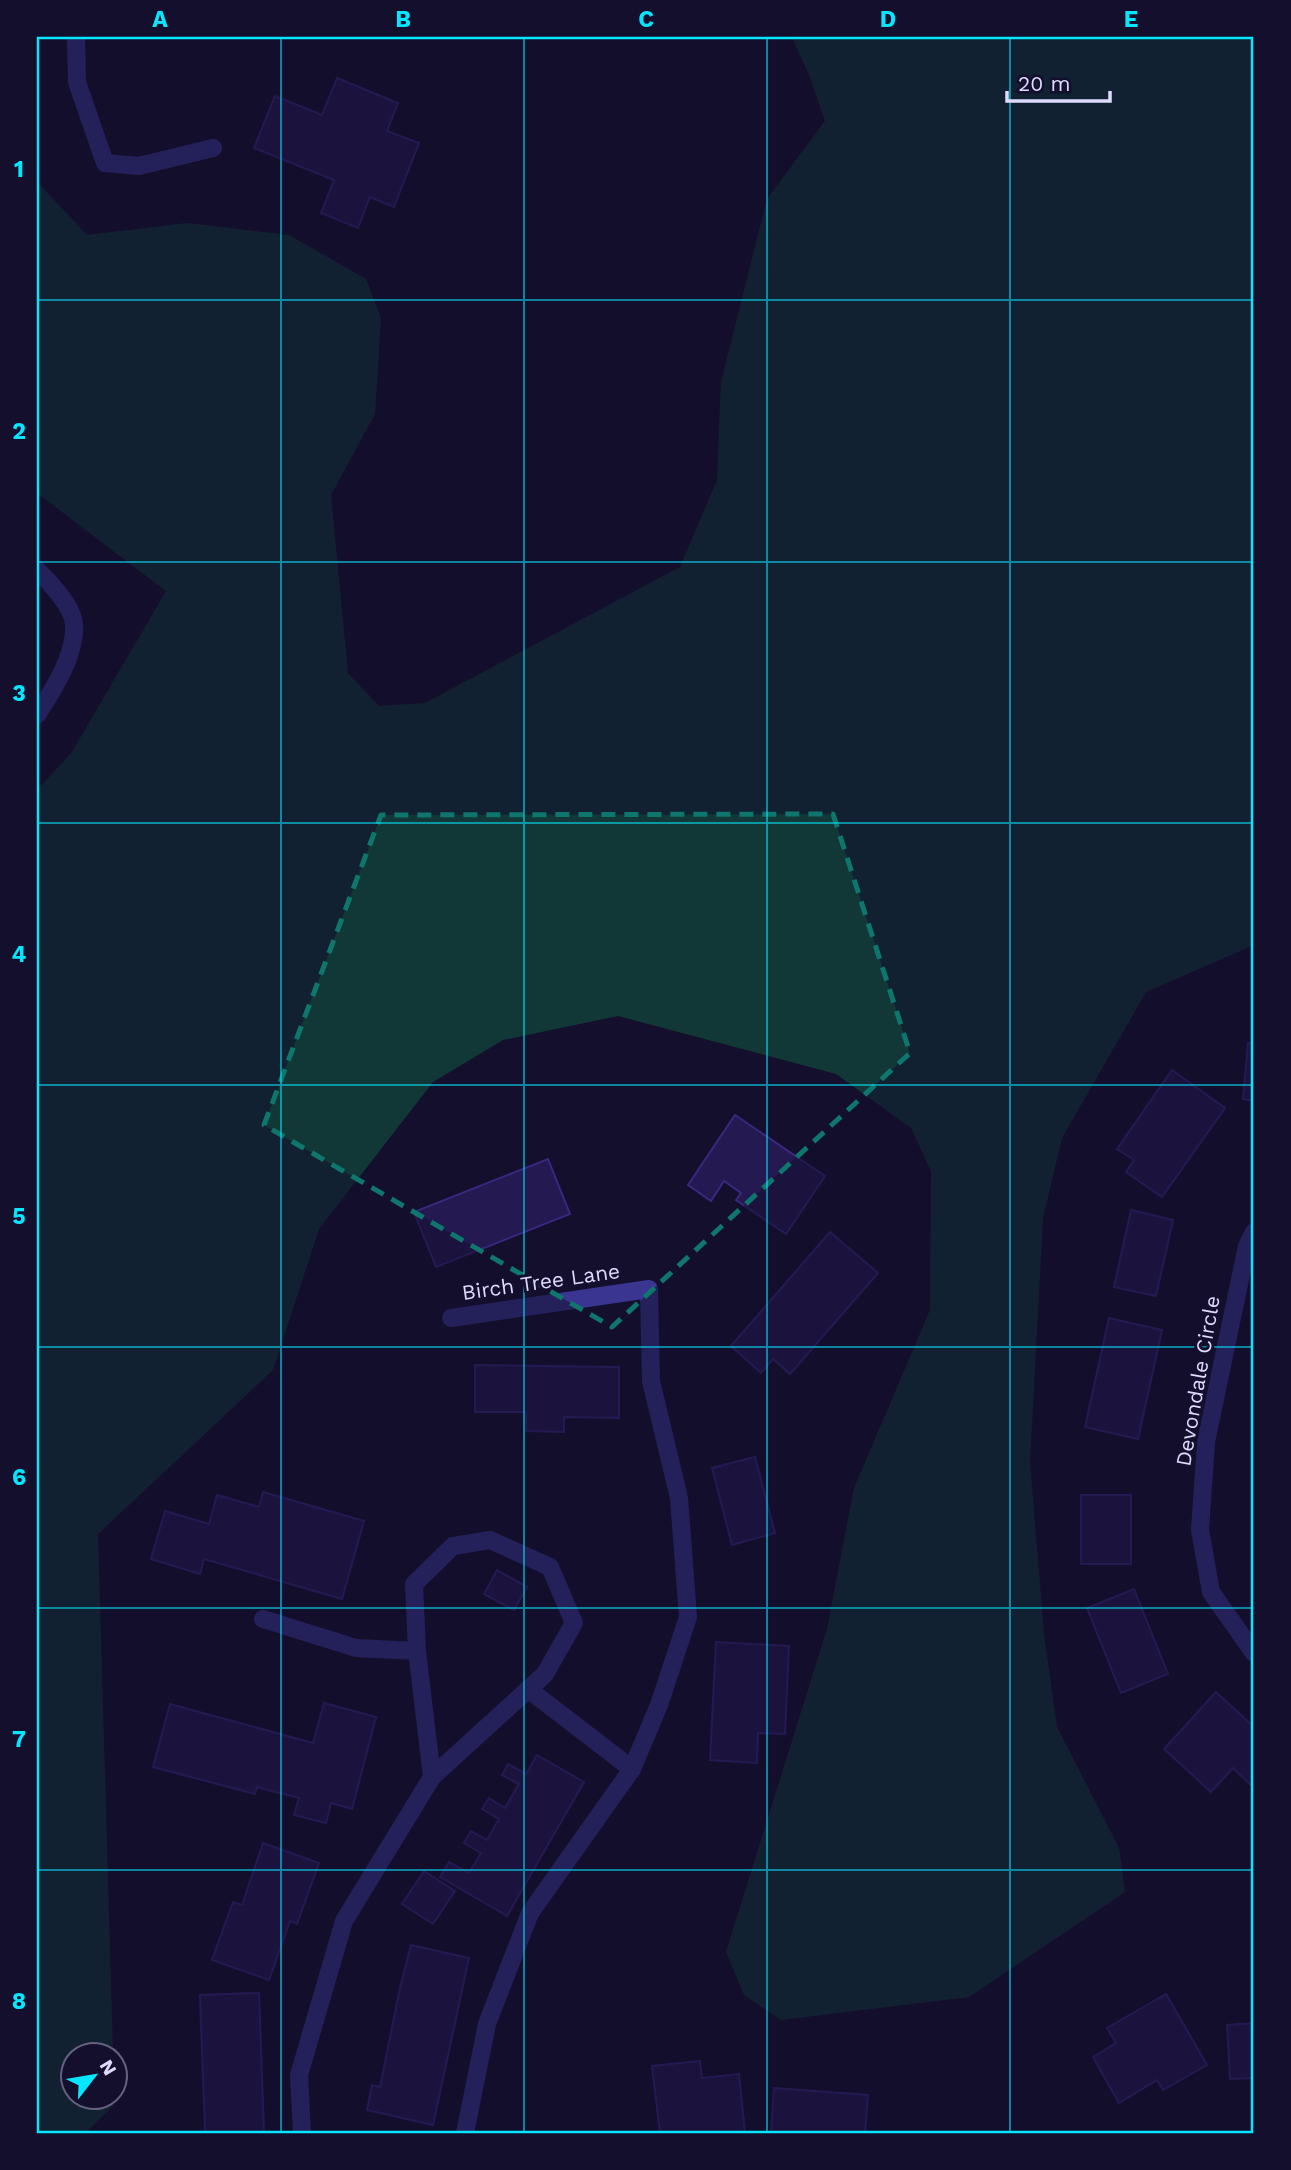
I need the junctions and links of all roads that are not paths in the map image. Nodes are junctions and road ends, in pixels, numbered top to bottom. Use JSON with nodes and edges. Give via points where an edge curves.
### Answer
{"nodes":[{"id":1,"x":76,"y":37,"type":"edge"},
{"id":2,"x":214,"y":148,"type":"dead end"},
{"id":3,"x":37,"y":570,"type":"edge"},
{"id":4,"x":37,"y":715,"type":"edge"},
{"id":5,"x":1254,"y":1232,"type":"edge"},
{"id":6,"x":451,"y":1318,"type":"dead end"},
{"id":7,"x":263,"y":1619,"type":"dead end"},
{"id":8,"x":417,"y":1651,"type":"junction"},
{"id":9,"x":1254,"y":1653,"type":"edge"},
{"id":10,"x":528,"y":1689,"type":"junction"},
{"id":11,"x":632,"y":1769,"type":"junction"},
{"id":12,"x":432,"y":1777,"type":"junction"},
{"id":13,"x":302,"y":2133,"type":"edge"},
{"id":14,"x":465,"y":2133,"type":"edge"}],
"edges":[{"from":1,"to":2,"type":"street","via":[[77,82],[105,163],[139,166]]},
{"from":3,"to":4,"type":"street","via":[[59,592],[74,622],[62,670]]},
{"from":5,"to":9,"type":"street","name":"Devondale Circle","via":[[1247,1245],[1206,1441],[1200,1530],[1211,1592]]},
{"from":6,"to":11,"type":"street","name":"Birch Tree Lane","via":[[649,1289],[651,1381],[679,1498],[688,1618]]},
{"from":7,"to":8,"type":"street","via":[[356,1648]]},
{"from":8,"to":10,"type":"street","via":[[414,1584],[453,1546],[490,1540],[550,1567],[573,1623],[545,1674]]},
{"from":8,"to":12,"type":"street"},
{"from":10,"to":11,"type":"street"},
{"from":10,"to":12,"type":"street"},
{"from":11,"to":14,"type":"street","name":"Birch Tree Lane","via":[[530,1913],[487,2024]]},
{"from":12,"to":13,"type":"street","via":[[344,1921],[299,2075]]}]}
